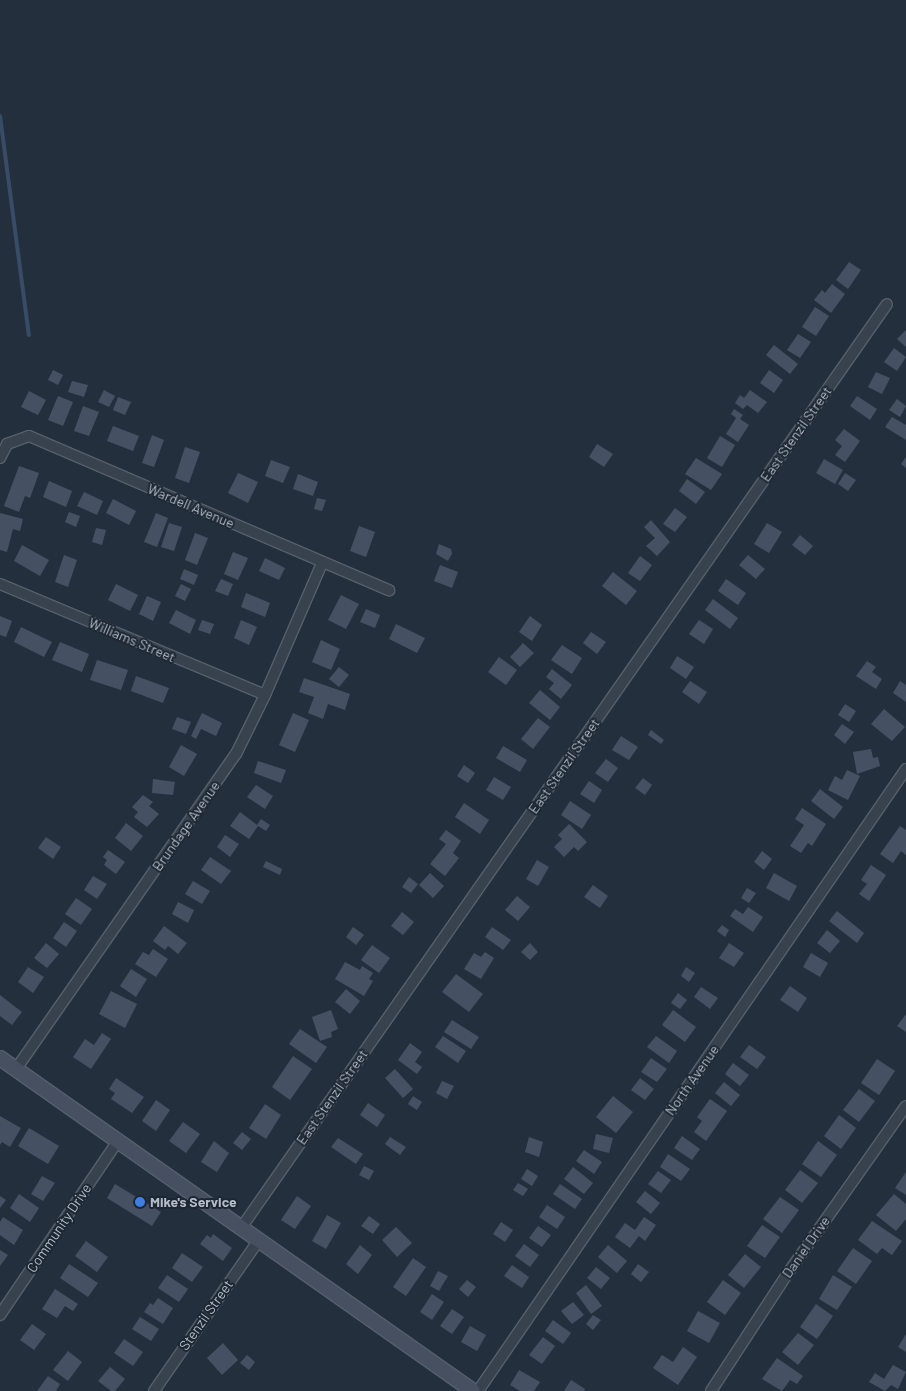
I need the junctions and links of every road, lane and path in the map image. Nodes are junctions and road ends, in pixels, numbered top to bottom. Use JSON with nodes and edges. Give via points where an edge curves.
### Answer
{"nodes":[{"id":1,"x":887,"y":304,"type":"dead end"},
{"id":2,"x":0,"y":458,"type":"edge"},
{"id":3,"x":322,"y":563,"type":"junction"},
{"id":4,"x":0,"y":584,"type":"edge"},
{"id":5,"x":389,"y":590,"type":"dead end"},
{"id":6,"x":265,"y":695,"type":"junction"},
{"id":7,"x":906,"y":770,"type":"edge"},
{"id":8,"x":0,"y":1058,"type":"edge"},
{"id":9,"x":16,"y":1069,"type":"junction"},
{"id":10,"x":906,"y":1106,"type":"edge"},
{"id":11,"x":118,"y":1141,"type":"junction"},
{"id":12,"x":241,"y":1228,"type":"junction"},
{"id":13,"x":259,"y":1240,"type":"junction"},
{"id":14,"x":0,"y":1314,"type":"edge"},
{"id":15,"x":154,"y":1391,"type":"edge"},
{"id":16,"x":473,"y":1391,"type":"edge"},
{"id":17,"x":478,"y":1391,"type":"edge"},
{"id":18,"x":711,"y":1391,"type":"edge"}],
"edges":[{"from":1,"to":12,"type":"street","name":"East Stenzil Street"},
{"from":2,"to":3,"type":"street","name":"Wardell Avenue","via":[[7,444],[29,436]]},
{"from":3,"to":5,"type":"street","name":"Wardell Avenue"},
{"from":3,"to":6,"type":"street","name":"Brundage Avenue"},
{"from":4,"to":6,"type":"street","name":"Williams Street"},
{"from":6,"to":9,"type":"street","name":"Brundage Avenue","via":[[236,754]]},
{"from":7,"to":17,"type":"street","name":"North Avenue"},
{"from":8,"to":9,"type":"street"},
{"from":9,"to":11,"type":"street"},
{"from":10,"to":18,"type":"street","name":"Daniel Drive","via":[[788,1273]]},
{"from":11,"to":12,"type":"street"},
{"from":11,"to":14,"type":"street","name":"Community Drive"},
{"from":12,"to":13,"type":"street"},
{"from":13,"to":15,"type":"street","name":"Stenzil Street"},
{"from":13,"to":16,"type":"street"}]}
